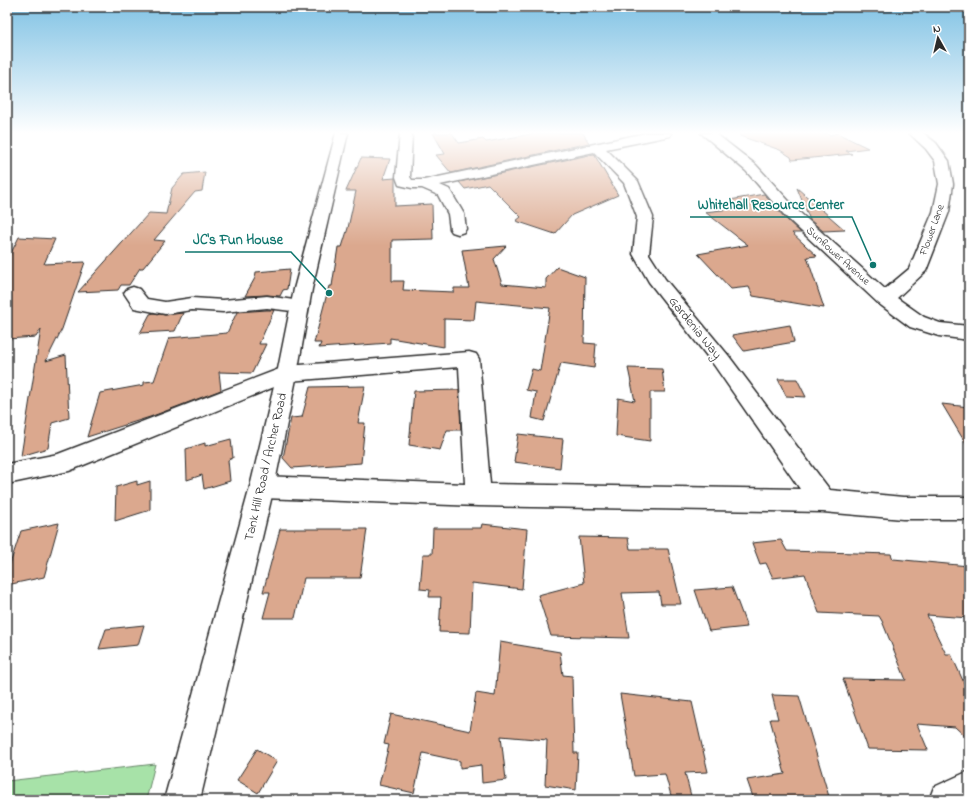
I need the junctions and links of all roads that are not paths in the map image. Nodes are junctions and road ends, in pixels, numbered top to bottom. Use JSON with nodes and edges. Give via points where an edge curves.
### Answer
{"nodes":[{"id":1,"x":333,"y":171,"type":"edge"},
{"id":2,"x":403,"y":171,"type":"edge"},
{"id":3,"x":488,"y":171,"type":"edge"},
{"id":4,"x":620,"y":171,"type":"edge"},
{"id":5,"x":753,"y":171,"type":"edge"},
{"id":6,"x":944,"y":171,"type":"edge"},
{"id":7,"x":424,"y":184,"type":"junction"},
{"id":8,"x":458,"y":228,"type":"dead end"},
{"id":9,"x":133,"y":293,"type":"dead end"},
{"id":10,"x":885,"y":299,"type":"junction"},
{"id":11,"x":300,"y":306,"type":"junction"},
{"id":12,"x":969,"y":333,"type":"edge"},
{"id":13,"x":288,"y":374,"type":"junction"},
{"id":14,"x":7,"y":474,"type":"edge"},
{"id":15,"x":262,"y":488,"type":"junction"},
{"id":16,"x":478,"y":495,"type":"junction"},
{"id":17,"x":823,"y":501,"type":"junction"},
{"id":18,"x":969,"y":508,"type":"edge"},
{"id":19,"x":969,"y":789,"type":"edge"},
{"id":20,"x":182,"y":800,"type":"edge"},
{"id":21,"x":947,"y":800,"type":"edge"}],
"edges":[{"from":1,"to":11,"type":"street","name":"Tank Hill Road / Archer Road"},
{"from":2,"to":7,"type":"street","via":[[404,182]]},
{"from":3,"to":7,"type":"street"},
{"from":4,"to":17,"type":"street","name":"Gardenia Way","via":[[631,181],[645,217],[641,254],[658,282],[720,360]]},
{"from":5,"to":10,"type":"street","name":"Sunflower Avenue","via":[[792,214]]},
{"from":6,"to":10,"type":"street","name":"Flower Lane","via":[[946,184],[941,212],[917,271]]},
{"from":7,"to":8,"type":"street","via":[[444,192],[456,214]]},
{"from":9,"to":11,"type":"street","via":[[141,304],[164,308],[192,304],[223,306],[267,302]]},
{"from":10,"to":12,"type":"street","name":"Sunflower Avenue","via":[[917,322],[940,329]]},
{"from":11,"to":13,"type":"street","name":"Tank Hill Road / Archer Road"},
{"from":13,"to":14,"type":"street","via":[[60,464]]},
{"from":13,"to":15,"type":"street","name":"Tank Hill Road / Archer Road"},
{"from":13,"to":16,"type":"street","via":[[469,359]]},
{"from":15,"to":16,"type":"street"},
{"from":15,"to":20,"type":"street","name":"Tank Hill Road / Archer Road"},
{"from":16,"to":17,"type":"street"},
{"from":17,"to":18,"type":"street","via":[[903,508]]},
{"from":19,"to":21,"type":"street"}]}
